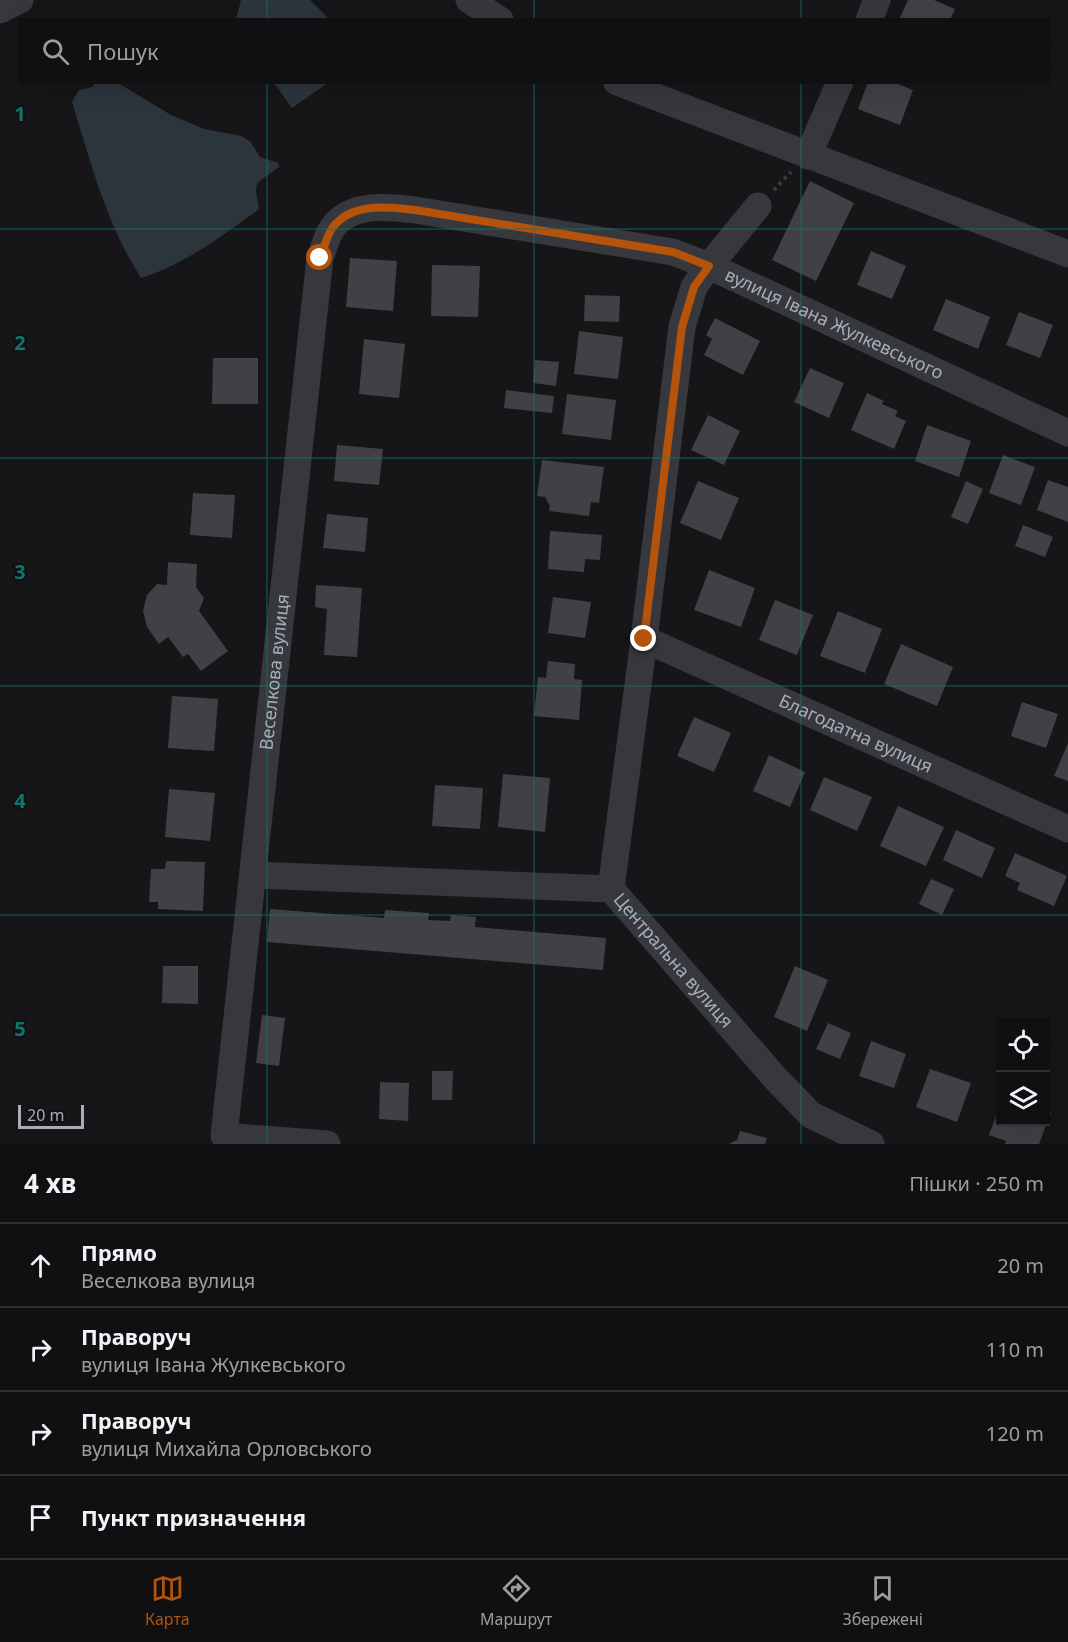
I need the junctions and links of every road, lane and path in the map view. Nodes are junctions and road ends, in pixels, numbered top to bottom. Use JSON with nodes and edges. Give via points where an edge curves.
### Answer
{"nodes":[{"id":1,"x":20,"y":0,"type":"edge"},
{"id":2,"x":469,"y":0,"type":"edge"},
{"id":3,"x":877,"y":0,"type":"edge"},
{"id":4,"x":0,"y":10,"type":"edge"},
{"id":5,"x":497,"y":18,"type":"edge"},
{"id":6,"x":870,"y":18,"type":"edge"},
{"id":7,"x":622,"y":84,"type":"edge"},
{"id":8,"x":839,"y":84,"type":"edge"},
{"id":9,"x":808,"y":156,"type":"junction"},
{"id":10,"x":758,"y":206,"type":"dead end"},
{"id":11,"x":345,"y":216,"type":"joint"},
{"id":12,"x":1068,"y":254,"type":"edge"},
{"id":13,"x":709,"y":266,"type":"junction"},
{"id":14,"x":1068,"y":433,"type":"edge"},
{"id":15,"x":644,"y":639,"type":"junction"},
{"id":16,"x":1068,"y":829,"type":"edge"},
{"id":17,"x":253,"y":875,"type":"junction"},
{"id":18,"x":611,"y":889,"type":"junction"},
{"id":19,"x":327,"y":1144,"type":"edge"},
{"id":20,"x":871,"y":1144,"type":"edge"}],
"edges":[{"from":1,"to":4,"type":"street"},
{"from":2,"to":5,"type":"street"},
{"from":3,"to":6,"type":"street"},
{"from":7,"to":9,"type":"street"},
{"from":8,"to":9,"type":"street"},
{"from":9,"to":12,"type":"street"},
{"from":10,"to":13,"type":"street"},
{"from":11,"to":13,"type":"street","name":"вулиця Івана Жулкевського","via":[[383,206],[415,210],[673,252]]},
{"from":11,"to":17,"type":"street","name":"Веселкова вулиця","via":[[333,227],[320,258]]},
{"from":13,"to":14,"type":"street","name":"вулиця Івана Жулкевського"},
{"from":13,"to":15,"type":"street","via":[[694,287],[682,327]]},
{"from":15,"to":16,"type":"street","name":"Благодатна вулиця"},
{"from":15,"to":18,"type":"street"},
{"from":17,"to":18,"type":"street","name":"Центральна вулиця"},
{"from":17,"to":19,"type":"street","name":"Веселкова вулиця","via":[[224,1136]]},
{"from":18,"to":20,"type":"street","name":"Центральна вулиця","via":[[812,1115]]}]}
